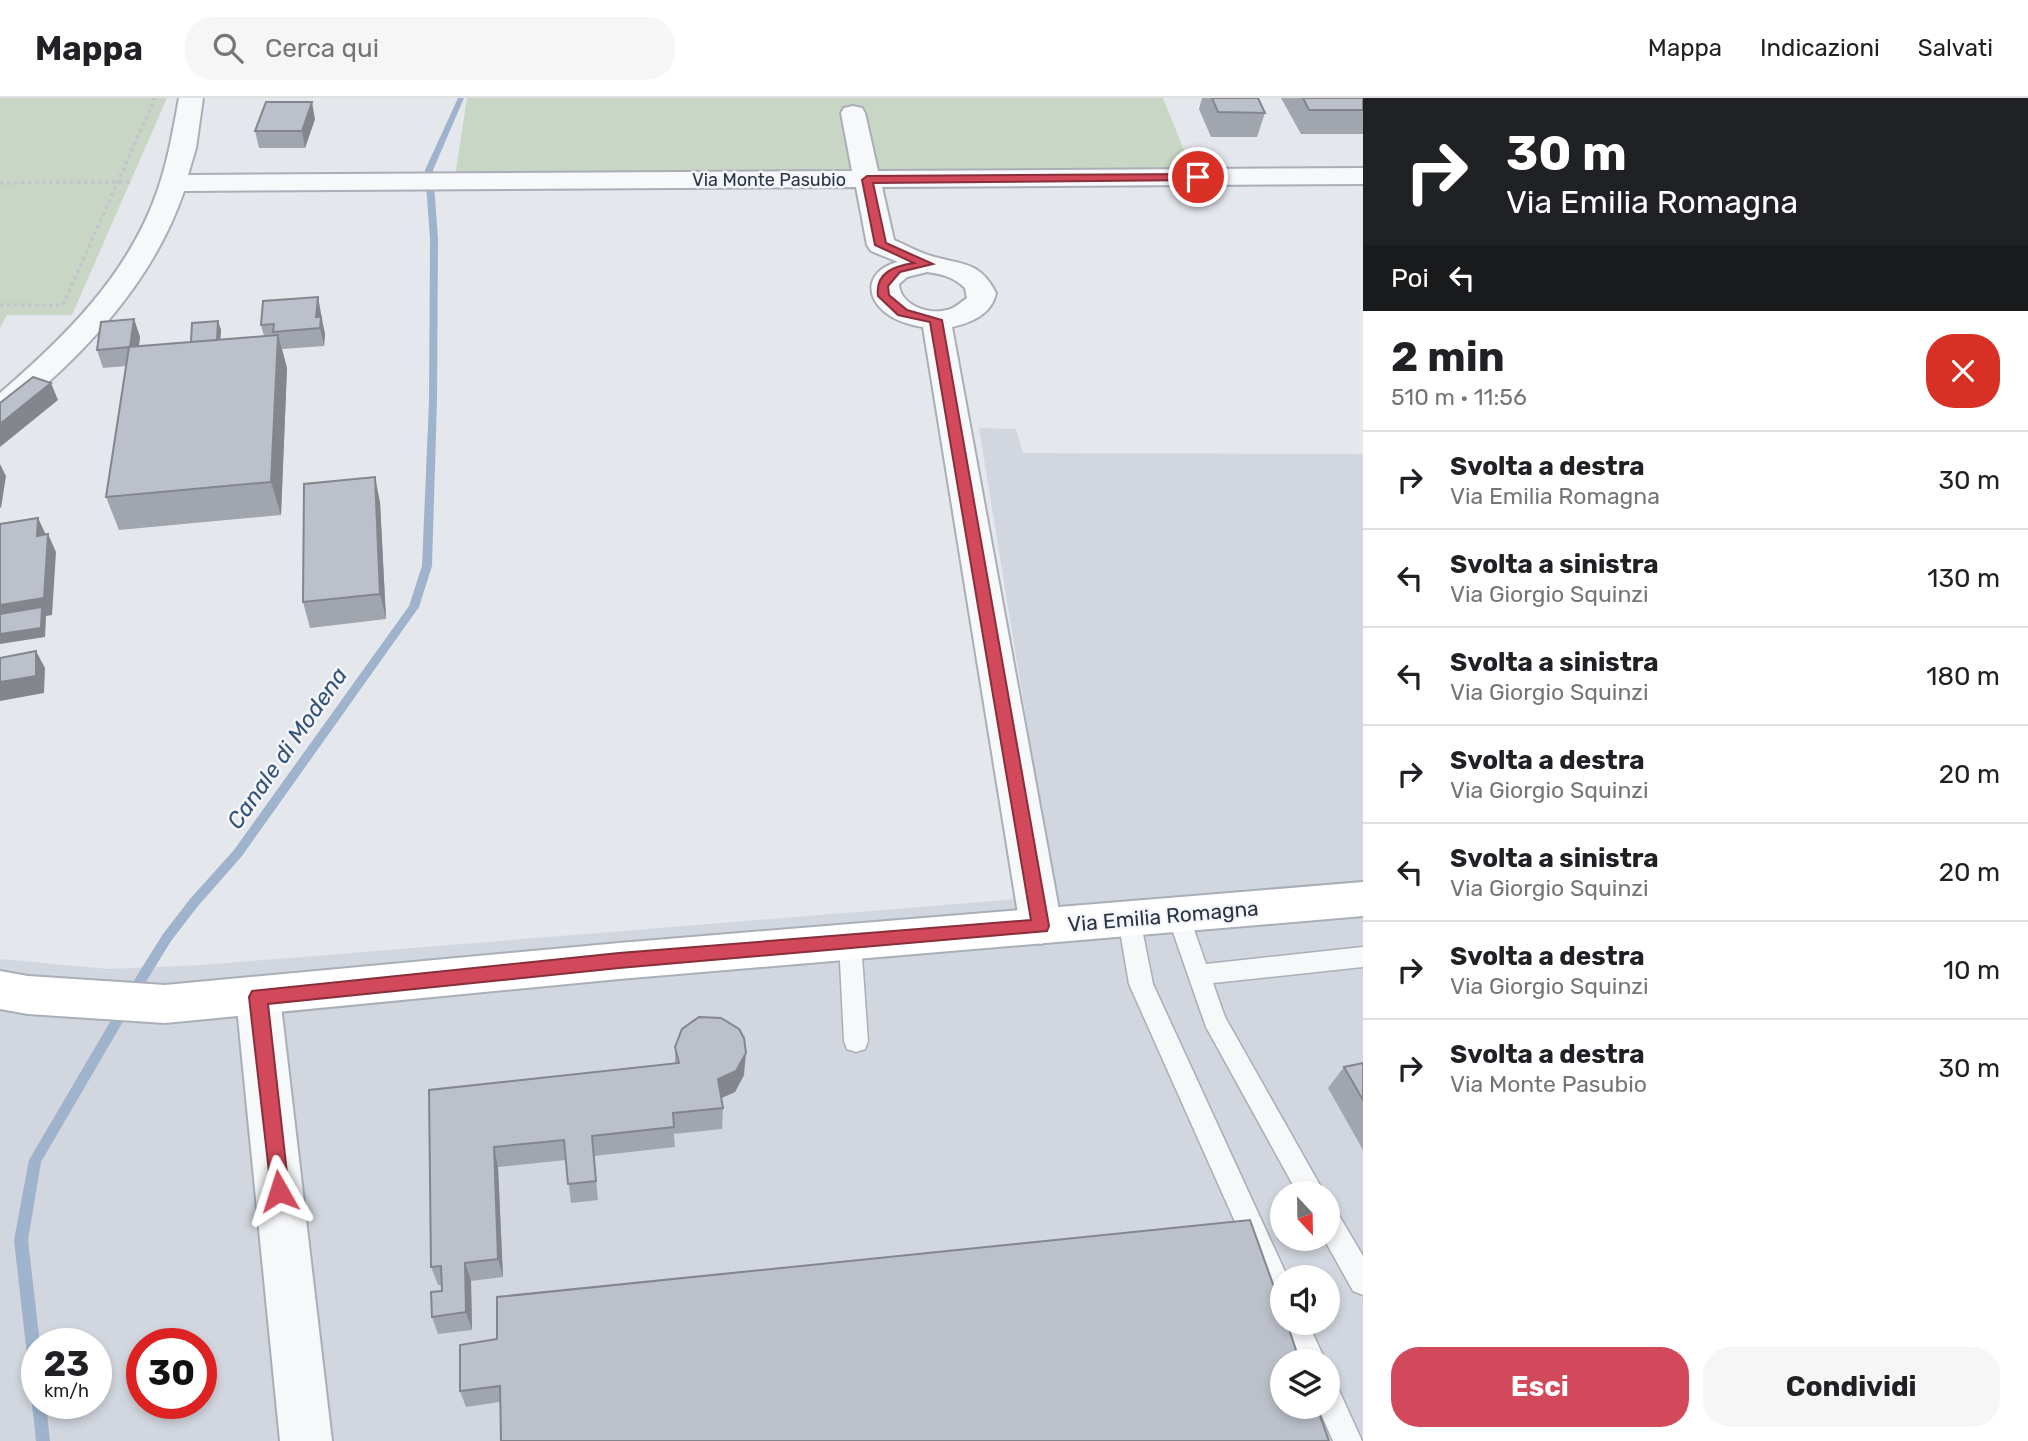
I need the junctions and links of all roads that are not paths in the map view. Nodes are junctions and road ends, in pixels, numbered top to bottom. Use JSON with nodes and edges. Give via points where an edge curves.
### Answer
{"nodes":[{"id":1,"x":191,"y":98,"type":"edge"},
{"id":2,"x":853,"y":113,"type":"dead end"},
{"id":3,"x":1363,"y":176,"type":"edge"},
{"id":4,"x":867,"y":180,"type":"junction"},
{"id":5,"x":175,"y":183,"type":"junction"},
{"id":6,"x":927,"y":264,"type":"junction"},
{"id":7,"x":936,"y":320,"type":"junction"},
{"id":8,"x":0,"y":409,"type":"edge"},
{"id":9,"x":1363,"y":900,"type":"edge"},
{"id":10,"x":1178,"y":915,"type":"junction"},
{"id":11,"x":1129,"y":919,"type":"junction"},
{"id":12,"x":1041,"y":926,"type":"junction"},
{"id":13,"x":850,"y":942,"type":"junction"},
{"id":14,"x":1363,"y":957,"type":"edge"},
{"id":15,"x":1198,"y":975,"type":"junction"},
{"id":16,"x":14,"y":992,"type":"edge"},
{"id":17,"x":258,"y":997,"type":"junction"},
{"id":18,"x":856,"y":1041,"type":"dead end"},
{"id":19,"x":1305,"y":1181,"type":"edge"},
{"id":20,"x":1340,"y":1242,"type":"edge"},
{"id":21,"x":1270,"y":1268,"type":"edge"},
{"id":22,"x":1363,"y":1282,"type":"edge"},
{"id":23,"x":1338,"y":1419,"type":"edge"},
{"id":24,"x":306,"y":1441,"type":"edge"},
{"id":25,"x":1348,"y":1441,"type":"edge"}],
"edges":[{"from":1,"to":5,"type":"street"},
{"from":2,"to":4,"type":"street"},
{"from":3,"to":4,"type":"street","name":"Via Monte Pasubio"},
{"from":4,"to":5,"type":"street","name":"Via Monte Pasubio"},
{"from":4,"to":6,"type":"street","via":[[881,245]]},
{"from":5,"to":8,"type":"street","via":[[139,258],[99,316],[55,363]]},
{"from":6,"to":7,"type":"street","via":[[897,270],[887,277],[883,296],[903,313]]},
{"from":6,"to":7,"type":"street","via":[[959,270],[972,277],[982,293],[980,302],[964,315]]},
{"from":7,"to":12,"type":"street"},
{"from":9,"to":10,"type":"street","name":"Via Emilia Romagna"},
{"from":10,"to":11,"type":"street","name":"Via Emilia Romagna"},
{"from":10,"to":15,"type":"lane"},
{"from":11,"to":12,"type":"street","name":"Via Emilia Romagna"},
{"from":11,"to":21,"type":"lane","via":[[1141,984]]},
{"from":12,"to":13,"type":"street","name":"Via Emilia Romagna"},
{"from":13,"to":17,"type":"street","name":"Via Emilia Romagna"},
{"from":13,"to":18,"type":"lane"},
{"from":14,"to":15,"type":"lane"},
{"from":15,"to":19,"type":"lane","via":[[1214,1020]]},
{"from":16,"to":17,"type":"street","name":"Via Emilia Romagna","via":[[165,1003]]},
{"from":17,"to":24,"type":"street"},
{"from":20,"to":22,"type":"lane"},
{"from":23,"to":25,"type":"lane"}]}
